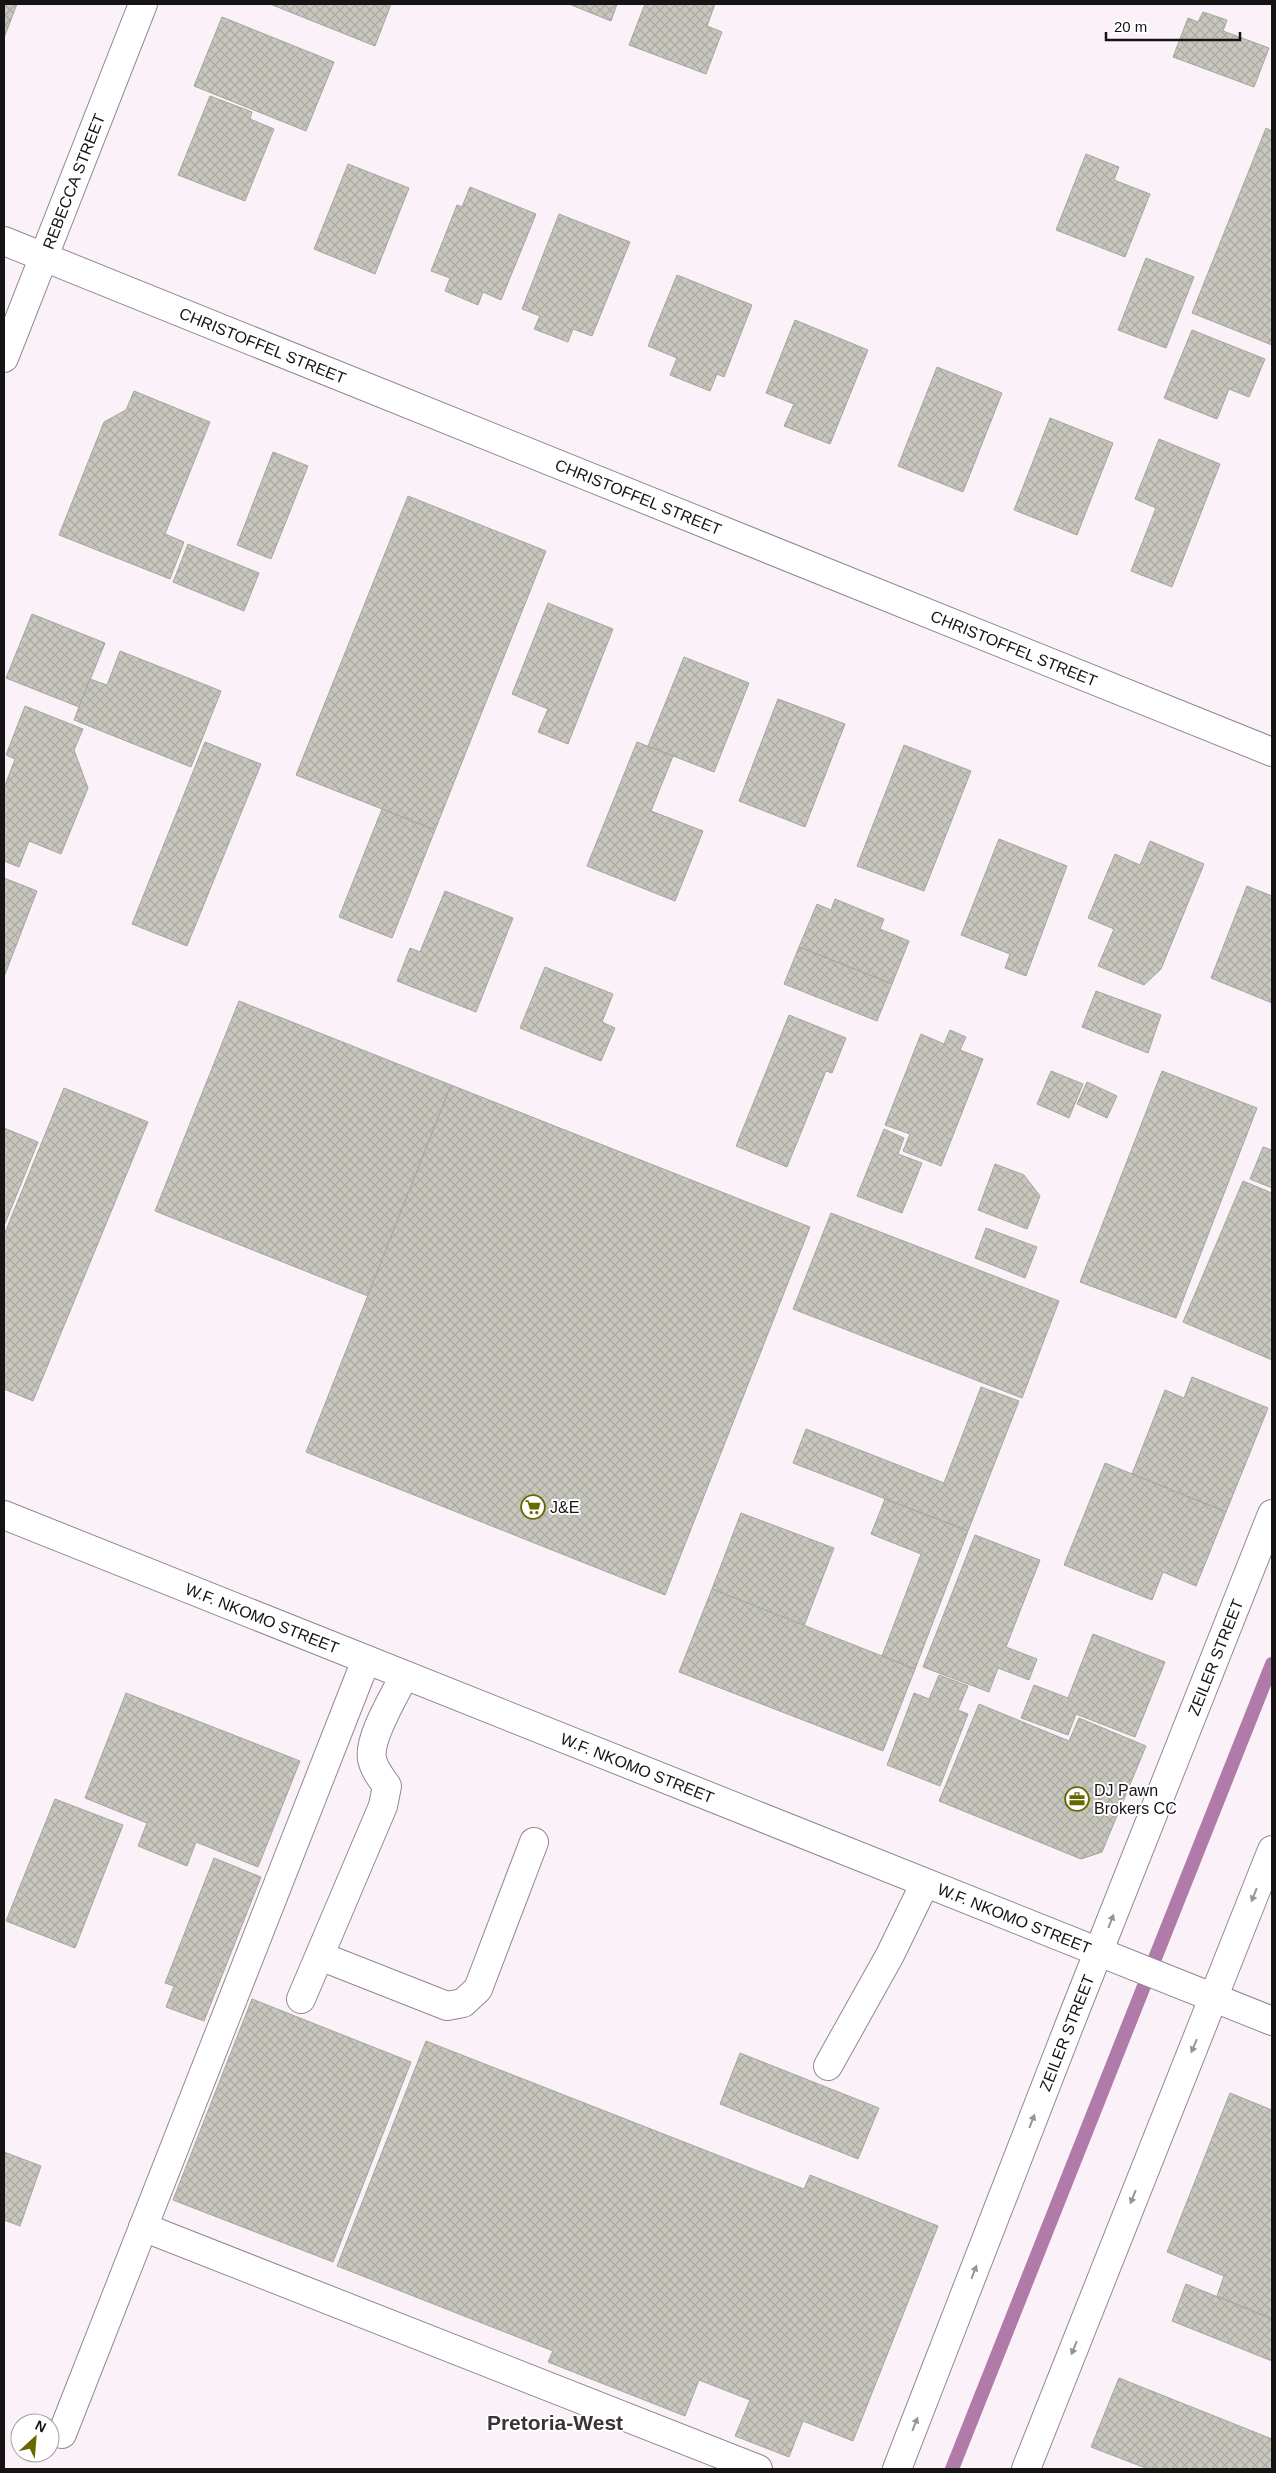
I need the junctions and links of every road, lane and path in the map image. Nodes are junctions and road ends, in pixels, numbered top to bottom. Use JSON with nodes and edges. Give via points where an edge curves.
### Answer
{"nodes":[{"id":1,"x":143,"y":4,"type":"edge"},
{"id":2,"x":4,"y":241,"type":"edge"},
{"id":3,"x":43,"y":257,"type":"junction"},
{"id":4,"x":4,"y":358,"type":"edge"},
{"id":5,"x":1272,"y":752,"type":"edge"},
{"id":6,"x":1272,"y":1514,"type":"edge"},
{"id":7,"x":4,"y":1516,"type":"edge"},
{"id":8,"x":366,"y":1660,"type":"junction"},
{"id":9,"x":404,"y":1676,"type":"junction"},
{"id":10,"x":534,"y":1842,"type":"dead end"},
{"id":11,"x":1272,"y":1850,"type":"edge"},
{"id":12,"x":925,"y":1882,"type":"junction"},
{"id":13,"x":1103,"y":1953,"type":"junction"},
{"id":14,"x":320,"y":1956,"type":"junction"},
{"id":15,"x":1208,"y":1996,"type":"junction"},
{"id":16,"x":301,"y":1999,"type":"dead end"},
{"id":17,"x":1272,"y":2021,"type":"edge"},
{"id":18,"x":828,"y":2066,"type":"dead end"},
{"id":19,"x":143,"y":2227,"type":"junction"},
{"id":20,"x":62,"y":2434,"type":"dead end"},
{"id":21,"x":758,"y":2469,"type":"edge"},
{"id":22,"x":897,"y":2469,"type":"edge"},
{"id":23,"x":1026,"y":2469,"type":"edge"}],
"edges":[{"from":1,"to":3,"type":"street","name":"REBECCA STREET"},
{"from":2,"to":3,"type":"street","name":"CHRISTOFFEL STREET"},
{"from":3,"to":4,"type":"street","name":"REBECCA STREET"},
{"from":3,"to":5,"type":"street","name":"CHRISTOFFEL STREET"},
{"from":13,"to":6,"type":"street","name":"ZEILER STREET","one_way":true},
{"from":7,"to":8,"type":"street","name":"W.F. NKOMO STREET"},
{"from":8,"to":9,"type":"street","name":"W.F. NKOMO STREET"},
{"from":8,"to":19,"type":"street"},
{"from":9,"to":12,"type":"street","name":"W.F. NKOMO STREET"},
{"from":9,"to":14,"type":"street","via":[[374,1740],[372,1758],[387,1786],[383,1806]]},
{"from":10,"to":14,"type":"street","via":[[478,1989],[463,2003],[447,2006]]},
{"from":11,"to":15,"type":"street","one_way":true},
{"from":12,"to":13,"type":"street","name":"W.F. NKOMO STREET"},
{"from":12,"to":18,"type":"street","via":[[890,1955]]},
{"from":13,"to":15,"type":"street","name":"W.F. NKOMO STREET"},
{"from":22,"to":13,"type":"street","name":"ZEILER STREET","one_way":true},
{"from":14,"to":16,"type":"street"},
{"from":15,"to":17,"type":"street","name":"W.F. NKOMO STREET"},
{"from":15,"to":23,"type":"street","one_way":true},
{"from":19,"to":20,"type":"street"},
{"from":19,"to":21,"type":"street"}]}
